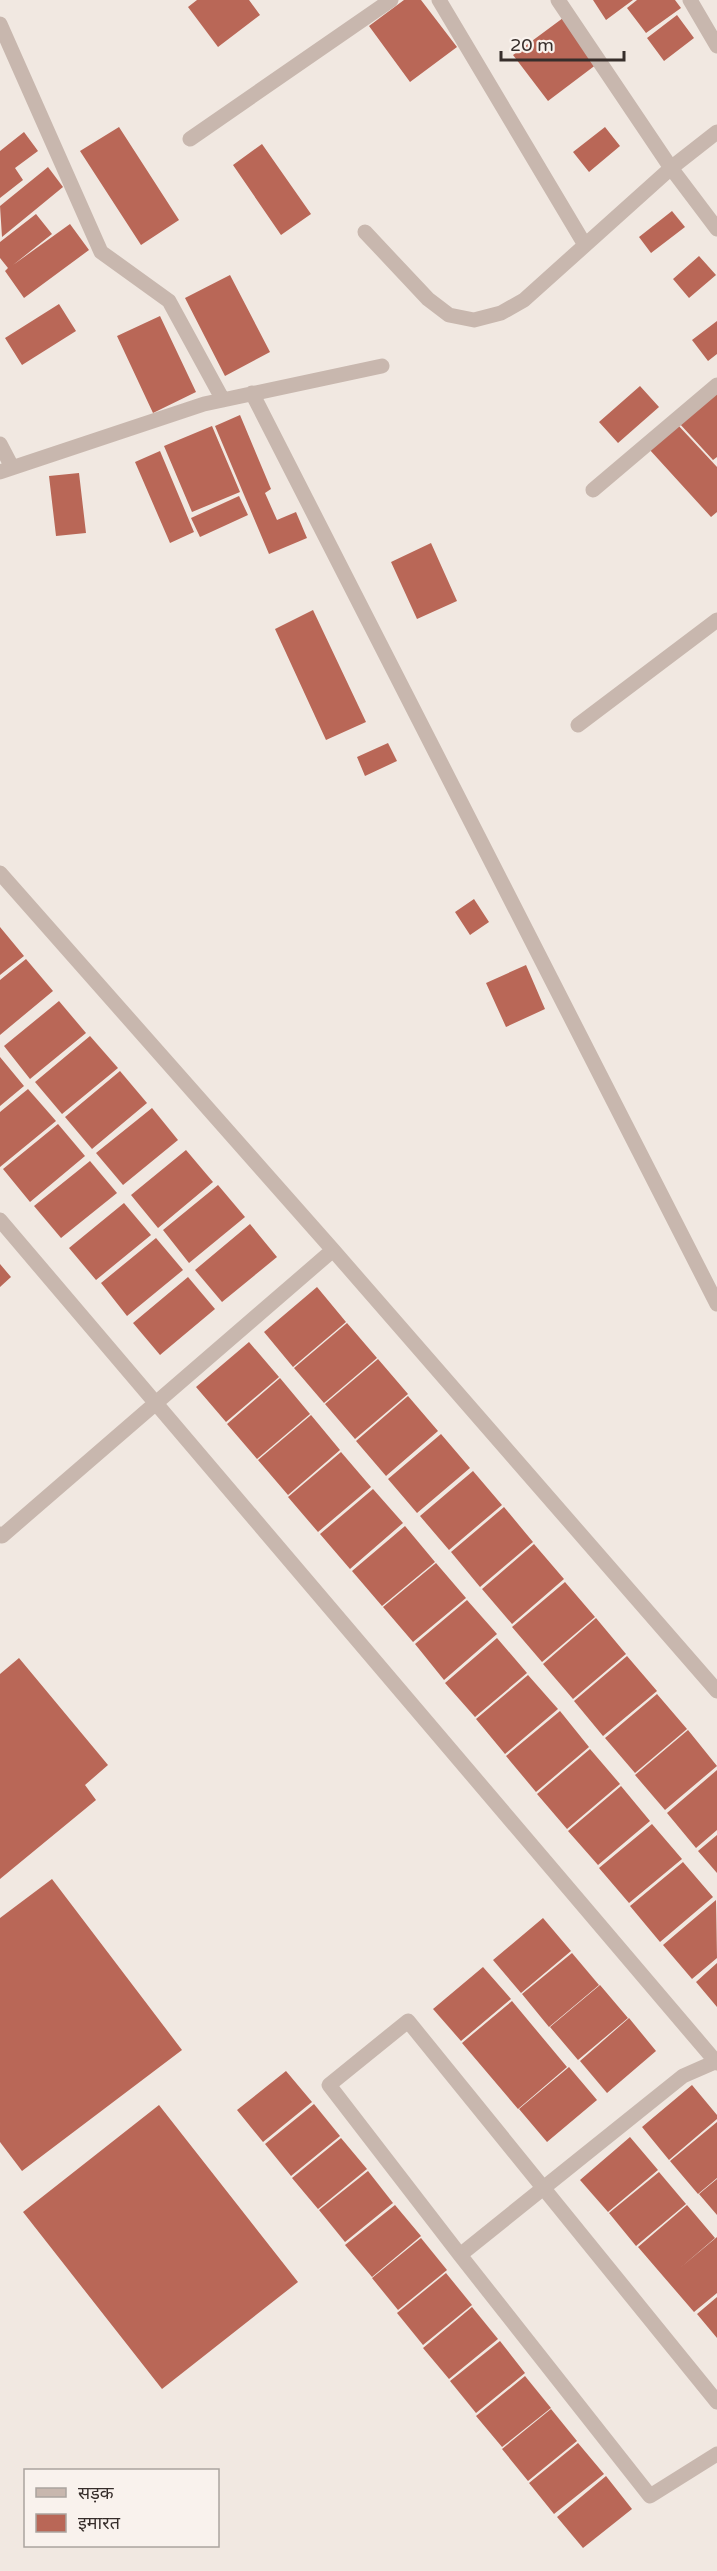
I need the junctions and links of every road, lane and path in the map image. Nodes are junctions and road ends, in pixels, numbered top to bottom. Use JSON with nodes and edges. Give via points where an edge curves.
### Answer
{"nodes":[{"id":1,"x":391,"y":0,"type":"edge"},
{"id":2,"x":439,"y":0,"type":"edge"},
{"id":3,"x":558,"y":0,"type":"edge"},
{"id":4,"x":690,"y":0,"type":"edge"},
{"id":5,"x":0,"y":24,"type":"edge"},
{"id":6,"x":717,"y":46,"type":"edge"},
{"id":7,"x":717,"y":132,"type":"edge"},
{"id":8,"x":190,"y":139,"type":"dead end"},
{"id":9,"x":671,"y":168,"type":"junction"},
{"id":10,"x":717,"y":228,"type":"edge"},
{"id":11,"x":364,"y":232,"type":"dead end"},
{"id":12,"x":585,"y":245,"type":"junction"},
{"id":13,"x":382,"y":366,"type":"dead end"},
{"id":14,"x":717,"y":385,"type":"edge"},
{"id":15,"x":252,"y":393,"type":"junction"},
{"id":16,"x":223,"y":399,"type":"junction"},
{"id":17,"x":0,"y":444,"type":"edge"},
{"id":18,"x":6,"y":470,"type":"edge"},
{"id":19,"x":593,"y":490,"type":"dead end"},
{"id":20,"x":717,"y":620,"type":"edge"},
{"id":21,"x":578,"y":725,"type":"dead end"},
{"id":22,"x":0,"y":873,"type":"edge"},
{"id":23,"x":0,"y":1220,"type":"edge"},
{"id":24,"x":333,"y":1250,"type":"junction"},
{"id":25,"x":717,"y":1304,"type":"edge"},
{"id":26,"x":157,"y":1403,"type":"junction"},
{"id":27,"x":0,"y":1534,"type":"edge"},
{"id":28,"x":717,"y":1691,"type":"edge"},
{"id":29,"x":717,"y":2062,"type":"edge"},
{"id":30,"x":543,"y":2188,"type":"junction"},
{"id":31,"x":460,"y":2255,"type":"junction"},
{"id":32,"x":717,"y":2402,"type":"edge"},
{"id":33,"x":717,"y":2454,"type":"edge"}],
"edges":[{"from":1,"to":8,"type":"street"},
{"from":2,"to":12,"type":"street"},
{"from":3,"to":9,"type":"street"},
{"from":4,"to":6,"type":"street"},
{"from":5,"to":16,"type":"street","via":[[101,252],[169,301]]},
{"from":7,"to":9,"type":"street"},
{"from":9,"to":10,"type":"street"},
{"from":9,"to":12,"type":"street"},
{"from":11,"to":12,"type":"street","via":[[428,299],[449,315],[474,320],[501,313],[524,300]]},
{"from":13,"to":15,"type":"street"},
{"from":14,"to":19,"type":"street"},
{"from":15,"to":16,"type":"street"},
{"from":15,"to":25,"type":"street"},
{"from":16,"to":18,"type":"street"},
{"from":17,"to":18,"type":"street"},
{"from":20,"to":21,"type":"street"},
{"from":22,"to":24,"type":"street"},
{"from":23,"to":26,"type":"street"},
{"from":24,"to":26,"type":"street"},
{"from":24,"to":28,"type":"street"},
{"from":26,"to":27,"type":"street"},
{"from":26,"to":29,"type":"street"},
{"from":29,"to":30,"type":"street","via":[[683,2076]]},
{"from":30,"to":31,"type":"street"},
{"from":30,"to":31,"type":"street","via":[[408,2021],[329,2085]]},
{"from":30,"to":32,"type":"street"},
{"from":31,"to":33,"type":"street","via":[[650,2496]]}]}
